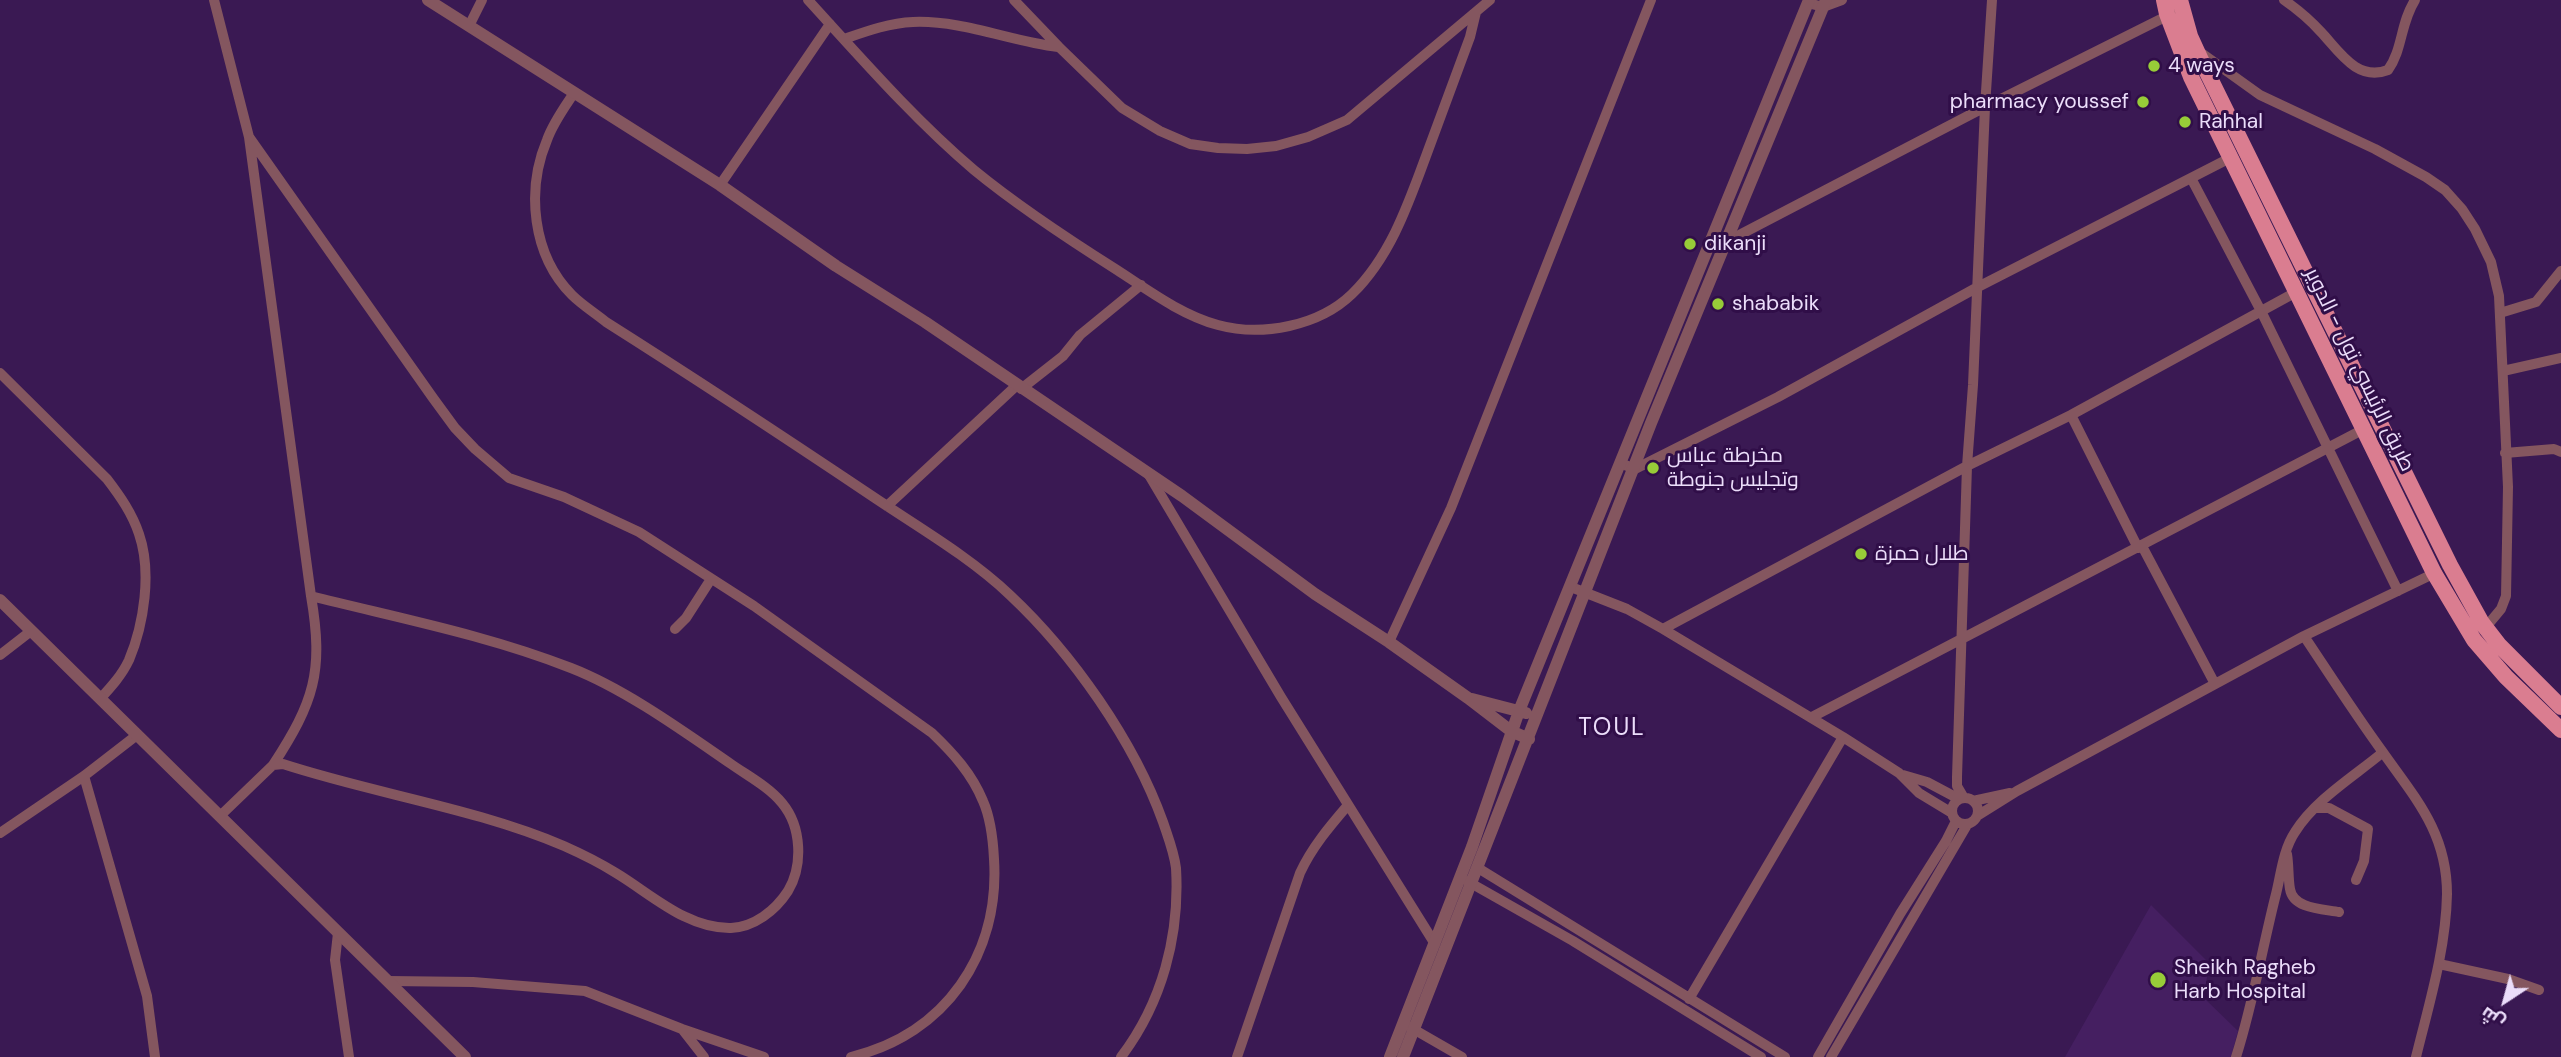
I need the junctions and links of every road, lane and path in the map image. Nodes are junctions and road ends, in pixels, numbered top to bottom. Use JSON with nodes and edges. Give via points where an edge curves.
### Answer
{"nodes":[{"id":1,"x":214,"y":0,"type":"edge"},
{"id":2,"x":428,"y":0,"type":"edge"},
{"id":3,"x":482,"y":0,"type":"edge"},
{"id":4,"x":808,"y":0,"type":"edge"},
{"id":5,"x":1014,"y":0,"type":"edge"},
{"id":6,"x":1490,"y":0,"type":"edge"},
{"id":7,"x":1651,"y":0,"type":"edge"},
{"id":8,"x":1842,"y":0,"type":"edge"},
{"id":9,"x":1992,"y":0,"type":"edge"},
{"id":10,"x":2284,"y":0,"type":"edge"},
{"id":11,"x":2415,"y":0,"type":"edge"},
{"id":12,"x":1809,"y":1,"type":"edge"},
{"id":13,"x":1824,"y":4,"type":"edge"},
{"id":14,"x":2173,"y":6,"type":"edge"},
{"id":15,"x":1476,"y":12,"type":"junction"},
{"id":16,"x":830,"y":24,"type":"junction"},
{"id":17,"x":469,"y":26,"type":"junction"},
{"id":18,"x":844,"y":39,"type":"junction"},
{"id":19,"x":1059,"y":47,"type":"junction"},
{"id":20,"x":2196,"y":50,"type":"junction"},
{"id":21,"x":573,"y":93,"type":"junction"},
{"id":22,"x":1984,"y":107,"type":"junction"},
{"id":23,"x":249,"y":137,"type":"junction"},
{"id":24,"x":2230,"y":158,"type":"junction"},
{"id":25,"x":2191,"y":178,"type":"junction"},
{"id":26,"x":720,"y":186,"type":"junction"},
{"id":27,"x":1719,"y":241,"type":"junction"},
{"id":28,"x":2561,"y":271,"type":"edge"},
{"id":29,"x":1141,"y":285,"type":"junction"},
{"id":30,"x":2304,"y":287,"type":"junction"},
{"id":31,"x":1976,"y":288,"type":"junction"},
{"id":32,"x":2261,"y":311,"type":"junction"},
{"id":33,"x":2500,"y":313,"type":"junction"},
{"id":34,"x":2561,"y":358,"type":"edge"},
{"id":35,"x":2503,"y":371,"type":"junction"},
{"id":36,"x":0,"y":373,"type":"edge"},
{"id":37,"x":1655,"y":375,"type":"junction"},
{"id":38,"x":1669,"y":380,"type":"junction"},
{"id":39,"x":1019,"y":387,"type":"junction"},
{"id":40,"x":2071,"y":415,"type":"junction"},
{"id":41,"x":2364,"y":429,"type":"junction"},
{"id":42,"x":2329,"y":448,"type":"junction"},
{"id":43,"x":2561,"y":452,"type":"edge"},
{"id":44,"x":2505,"y":453,"type":"junction"},
{"id":45,"x":1620,"y":463,"type":"junction"},
{"id":46,"x":1967,"y":466,"type":"junction"},
{"id":47,"x":1635,"y":469,"type":"junction"},
{"id":48,"x":1147,"y":472,"type":"junction"},
{"id":49,"x":887,"y":506,"type":"junction"},
{"id":50,"x":2140,"y":547,"type":"junction"},
{"id":51,"x":2450,"y":565,"type":"junction"},
{"id":52,"x":2434,"y":573,"type":"junction"},
{"id":53,"x":711,"y":579,"type":"junction"},
{"id":54,"x":1571,"y":587,"type":"junction"},
{"id":55,"x":1584,"y":591,"type":"junction"},
{"id":56,"x":2398,"y":591,"type":"junction"},
{"id":57,"x":311,"y":596,"type":"junction"},
{"id":58,"x":0,"y":600,"type":"edge"},
{"id":59,"x":2486,"y":627,"type":"junction"},
{"id":60,"x":675,"y":629,"type":"dead end"},
{"id":61,"x":1663,"y":629,"type":"junction"},
{"id":62,"x":32,"y":631,"type":"junction"},
{"id":63,"x":2304,"y":636,"type":"junction"},
{"id":64,"x":1962,"y":640,"type":"junction"},
{"id":65,"x":1389,"y":642,"type":"junction"},
{"id":66,"x":0,"y":655,"type":"edge"},
{"id":67,"x":2215,"y":684,"type":"junction"},
{"id":68,"x":1468,"y":698,"type":"junction"},
{"id":69,"x":100,"y":699,"type":"junction"},
{"id":70,"x":2561,"y":707,"type":"edge"},
{"id":71,"x":1519,"y":711,"type":"junction"},
{"id":72,"x":1537,"y":717,"type":"junction"},
{"id":73,"x":1812,"y":718,"type":"junction"},
{"id":74,"x":2561,"y":730,"type":"edge"},
{"id":75,"x":1511,"y":732,"type":"junction"},
{"id":76,"x":137,"y":735,"type":"junction"},
{"id":77,"x":1843,"y":737,"type":"junction"},
{"id":78,"x":1529,"y":739,"type":"junction"},
{"id":79,"x":2382,"y":753,"type":"junction"},
{"id":80,"x":273,"y":765,"type":"junction"},
{"id":81,"x":1899,"y":773,"type":"junction"},
{"id":82,"x":84,"y":776,"type":"junction"},
{"id":83,"x":2017,"y":791,"type":"junction"},
{"id":84,"x":1965,"y":799,"type":"junction"},
{"id":85,"x":1348,"y":805,"type":"junction"},
{"id":86,"x":2315,"y":808,"type":"junction"},
{"id":87,"x":220,"y":816,"type":"junction"},
{"id":88,"x":1954,"y":817,"type":"junction"},
{"id":89,"x":1978,"y":817,"type":"junction"},
{"id":90,"x":1968,"y":825,"type":"junction"},
{"id":91,"x":0,"y":833,"type":"edge"},
{"id":92,"x":2286,"y":852,"type":"junction"},
{"id":93,"x":1478,"y":868,"type":"junction"},
{"id":94,"x":2356,"y":880,"type":"dead end"},
{"id":95,"x":1466,"y":881,"type":"junction"},
{"id":96,"x":2339,"y":912,"type":"dead end"},
{"id":97,"x":338,"y":933,"type":"junction"},
{"id":98,"x":1435,"y":944,"type":"junction"},
{"id":99,"x":1620,"y":964,"type":"junction"},
{"id":100,"x":2439,"y":964,"type":"junction"},
{"id":101,"x":1650,"y":975,"type":"junction"},
{"id":102,"x":389,"y":981,"type":"junction"},
{"id":103,"x":1644,"y":985,"type":"junction"},
{"id":104,"x":2539,"y":990,"type":"dead end"},
{"id":105,"x":1689,"y":999,"type":"junction"},
{"id":106,"x":1409,"y":1026,"type":"junction"},
{"id":107,"x":682,"y":1029,"type":"junction"},
{"id":108,"x":155,"y":1057,"type":"edge"},
{"id":109,"x":349,"y":1057,"type":"edge"},
{"id":110,"x":465,"y":1057,"type":"edge"},
{"id":111,"x":704,"y":1057,"type":"edge"},
{"id":112,"x":764,"y":1057,"type":"edge"},
{"id":113,"x":851,"y":1057,"type":"edge"},
{"id":114,"x":1121,"y":1057,"type":"edge"},
{"id":115,"x":1237,"y":1057,"type":"edge"},
{"id":116,"x":1390,"y":1057,"type":"edge"},
{"id":117,"x":1403,"y":1057,"type":"edge"},
{"id":118,"x":1462,"y":1057,"type":"edge"},
{"id":119,"x":1761,"y":1057,"type":"edge"},
{"id":120,"x":1786,"y":1057,"type":"edge"},
{"id":121,"x":1818,"y":1057,"type":"edge"},
{"id":122,"x":1831,"y":1057,"type":"edge"},
{"id":123,"x":2236,"y":1057,"type":"edge"},
{"id":124,"x":2416,"y":1057,"type":"edge"}],
"edges":[{"from":1,"to":23,"type":"street"},
{"from":2,"to":17,"type":"street"},
{"from":3,"to":17,"type":"street"},
{"from":4,"to":16,"type":"street"},
{"from":5,"to":19,"type":"street"},
{"from":6,"to":15,"type":"street"},
{"from":7,"to":65,"type":"street","via":[[1451,508]]},
{"from":8,"to":13,"type":"street"},
{"from":9,"to":22,"type":"street"},
{"from":10,"to":11,"type":"street","via":[[2317,27],[2341,57],[2374,74],[2388,70],[2394,62],[2405,16]]},
{"from":12,"to":13,"type":"street"},
{"from":12,"to":27,"type":"street"},
{"from":13,"to":27,"type":"street"},
{"from":14,"to":20,"type":"main road","name":"طريق الرئيسي تول - الدوير"},
{"from":14,"to":22,"type":"street","via":[[2072,65]]},
{"from":14,"to":24,"type":"main road","name":"طريق الرئيسي تول - الدوير","via":[[2191,78]]},
{"from":15,"to":19,"type":"street","via":[[1347,120],[1276,146],[1218,148],[1190,144],[1160,131],[1122,108]]},
{"from":15,"to":29,"type":"street","via":[[1392,239],[1380,261],[1343,302],[1306,321],[1267,331],[1218,325]]},
{"from":16,"to":18,"type":"street"},
{"from":16,"to":26,"type":"street"},
{"from":17,"to":21,"type":"street"},
{"from":18,"to":19,"type":"street","via":[[878,27],[930,22]]},
{"from":18,"to":29,"type":"street","via":[[973,169],[1036,217]]},
{"from":20,"to":30,"type":"main road","name":"طريق الرئيسي تول - الدوير"},
{"from":20,"to":33,"type":"street","via":[[2260,95],[2393,158],[2445,190],[2484,246]]},
{"from":21,"to":26,"type":"street"},
{"from":21,"to":49,"type":"street","via":[[547,139],[535,184],[542,246],[560,281],[606,322]]},
{"from":22,"to":27,"type":"street"},
{"from":22,"to":31,"type":"street"},
{"from":23,"to":53,"type":"street","via":[[474,449],[509,478],[564,497],[639,533]]},
{"from":23,"to":57,"type":"street"},
{"from":24,"to":25,"type":"street"},
{"from":24,"to":30,"type":"main road","name":"طريق الرئيسي تول - الدوير"},
{"from":25,"to":31,"type":"street"},
{"from":25,"to":32,"type":"street"},
{"from":26,"to":39,"type":"street"},
{"from":27,"to":37,"type":"street"},
{"from":27,"to":38,"type":"street"},
{"from":28,"to":33,"type":"street","via":[[2536,302]]},
{"from":29,"to":39,"type":"street","via":[[1080,335],[1063,356]]},
{"from":30,"to":32,"type":"street"},
{"from":30,"to":41,"type":"main road","name":"طريق الرئيسي تول - الدوير"},
{"from":30,"to":51,"type":"main road","name":"طريق الرئيسي تول - الدوير","via":[[2380,419]]},
{"from":31,"to":46,"type":"street"},
{"from":31,"to":47,"type":"street"},
{"from":32,"to":40,"type":"street"},
{"from":32,"to":42,"type":"street"},
{"from":33,"to":35,"type":"street"},
{"from":34,"to":35,"type":"street"},
{"from":35,"to":44,"type":"street"},
{"from":36,"to":69,"type":"street","via":[[107,479],[141,537],[141,622],[128,662]]},
{"from":37,"to":38,"type":"street"},
{"from":37,"to":45,"type":"street"},
{"from":38,"to":47,"type":"street"},
{"from":39,"to":48,"type":"street"},
{"from":39,"to":49,"type":"street"},
{"from":40,"to":46,"type":"street"},
{"from":40,"to":50,"type":"street"},
{"from":41,"to":42,"type":"street"},
{"from":41,"to":52,"type":"main road","name":"طريق الرئيسي تول - الدوير"},
{"from":42,"to":50,"type":"street"},
{"from":42,"to":56,"type":"street"},
{"from":43,"to":44,"type":"street"},
{"from":44,"to":59,"type":"street","via":[[2509,508],[2506,596]]},
{"from":45,"to":47,"type":"street"},
{"from":45,"to":54,"type":"street"},
{"from":46,"to":61,"type":"street"},
{"from":46,"to":64,"type":"street"},
{"from":47,"to":55,"type":"street"},
{"from":48,"to":65,"type":"street"},
{"from":48,"to":85,"type":"street"},
{"from":49,"to":114,"type":"street","via":[[997,583],[1042,626],[1106,714],[1156,802],[1175,867],[1172,939],[1151,1010]]},
{"from":50,"to":64,"type":"street"},
{"from":50,"to":67,"type":"street"},
{"from":51,"to":52,"type":"street"},
{"from":51,"to":59,"type":"main road","name":"طريق الرئيسي تول - الدوير"},
{"from":52,"to":56,"type":"street"},
{"from":52,"to":74,"type":"main road","name":"طريق الرئيسي تول - الدوير","via":[[2474,640]]},
{"from":53,"to":60,"type":"street"},
{"from":53,"to":113,"type":"street","via":[[932,733],[964,768],[988,813],[995,897],[968,976],[951,999],[923,1023]]},
{"from":54,"to":55,"type":"street"},
{"from":54,"to":71,"type":"street"},
{"from":55,"to":61,"type":"street"},
{"from":55,"to":72,"type":"street"},
{"from":56,"to":63,"type":"street"},
{"from":57,"to":80,"type":"street","via":[[316,646],[312,691],[301,721]]},
{"from":57,"to":80,"type":"street","via":[[441,626],[595,678],[767,789],[791,818],[798,864],[788,891],[768,913],[745,926],[715,927],[689,919],[614,872],[528,832],[283,764]]},
{"from":58,"to":62,"type":"street"},
{"from":59,"to":70,"type":"main road","name":"طريق الرئيسي تول - الدوير"},
{"from":61,"to":73,"type":"street"},
{"from":62,"to":66,"type":"street"},
{"from":62,"to":69,"type":"street"},
{"from":63,"to":67,"type":"street"},
{"from":63,"to":79,"type":"street"},
{"from":64,"to":73,"type":"street"},
{"from":64,"to":84,"type":"street","via":[[1957,786]]},
{"from":65,"to":68,"type":"street"},
{"from":67,"to":83,"type":"street"},
{"from":68,"to":71,"type":"street"},
{"from":68,"to":75,"type":"street"},
{"from":69,"to":76,"type":"street"},
{"from":71,"to":72,"type":"street"},
{"from":71,"to":75,"type":"street"},
{"from":72,"to":78,"type":"street"},
{"from":73,"to":77,"type":"street"},
{"from":75,"to":78,"type":"street"},
{"from":75,"to":95,"type":"street"},
{"from":76,"to":82,"type":"street"},
{"from":76,"to":87,"type":"street"},
{"from":77,"to":81,"type":"street"},
{"from":77,"to":105,"type":"street"},
{"from":78,"to":93,"type":"street"},
{"from":79,"to":86,"type":"street"},
{"from":79,"to":100,"type":"street","via":[[2424,809],[2440,846],[2446,894]]},
{"from":80,"to":87,"type":"street"},
{"from":81,"to":84,"type":"street"},
{"from":81,"to":88,"type":"street"},
{"from":82,"to":91,"type":"street"},
{"from":82,"to":108,"type":"street","via":[[146,996]]},
{"from":83,"to":84,"type":"street"},
{"from":83,"to":89,"type":"street"},
{"from":84,"to":88,"type":"street","via":[[1953,805]]},
{"from":84,"to":89,"type":"street","via":[[1978,808]]},
{"from":85,"to":98,"type":"street"},
{"from":85,"to":115,"type":"street","via":[[1306,859]]},
{"from":86,"to":92,"type":"street"},
{"from":86,"to":94,"type":"street","via":[[2329,808],[2368,829]]},
{"from":87,"to":97,"type":"street"},
{"from":88,"to":90,"type":"street"},
{"from":88,"to":121,"type":"street","via":[[1946,841]]},
{"from":89,"to":90,"type":"street"},
{"from":90,"to":122,"type":"street"},
{"from":92,"to":96,"type":"street","via":[[2293,898],[2300,904]]},
{"from":92,"to":123,"type":"street"},
{"from":93,"to":95,"type":"street"},
{"from":93,"to":99,"type":"street"},
{"from":95,"to":98,"type":"street"},
{"from":95,"to":99,"type":"street"},
{"from":95,"to":106,"type":"street"},
{"from":97,"to":102,"type":"street"},
{"from":97,"to":109,"type":"street","via":[[335,960]]},
{"from":98,"to":106,"type":"street"},
{"from":99,"to":101,"type":"street"},
{"from":99,"to":103,"type":"street"},
{"from":100,"to":104,"type":"street"},
{"from":100,"to":124,"type":"street"},
{"from":101,"to":103,"type":"street"},
{"from":101,"to":105,"type":"street"},
{"from":102,"to":107,"type":"street","via":[[585,991]]},
{"from":102,"to":110,"type":"street"},
{"from":103,"to":119,"type":"street"},
{"from":105,"to":120,"type":"street"},
{"from":106,"to":116,"type":"street"},
{"from":106,"to":117,"type":"street"},
{"from":106,"to":118,"type":"street"},
{"from":107,"to":111,"type":"street"},
{"from":107,"to":112,"type":"street"}]}
